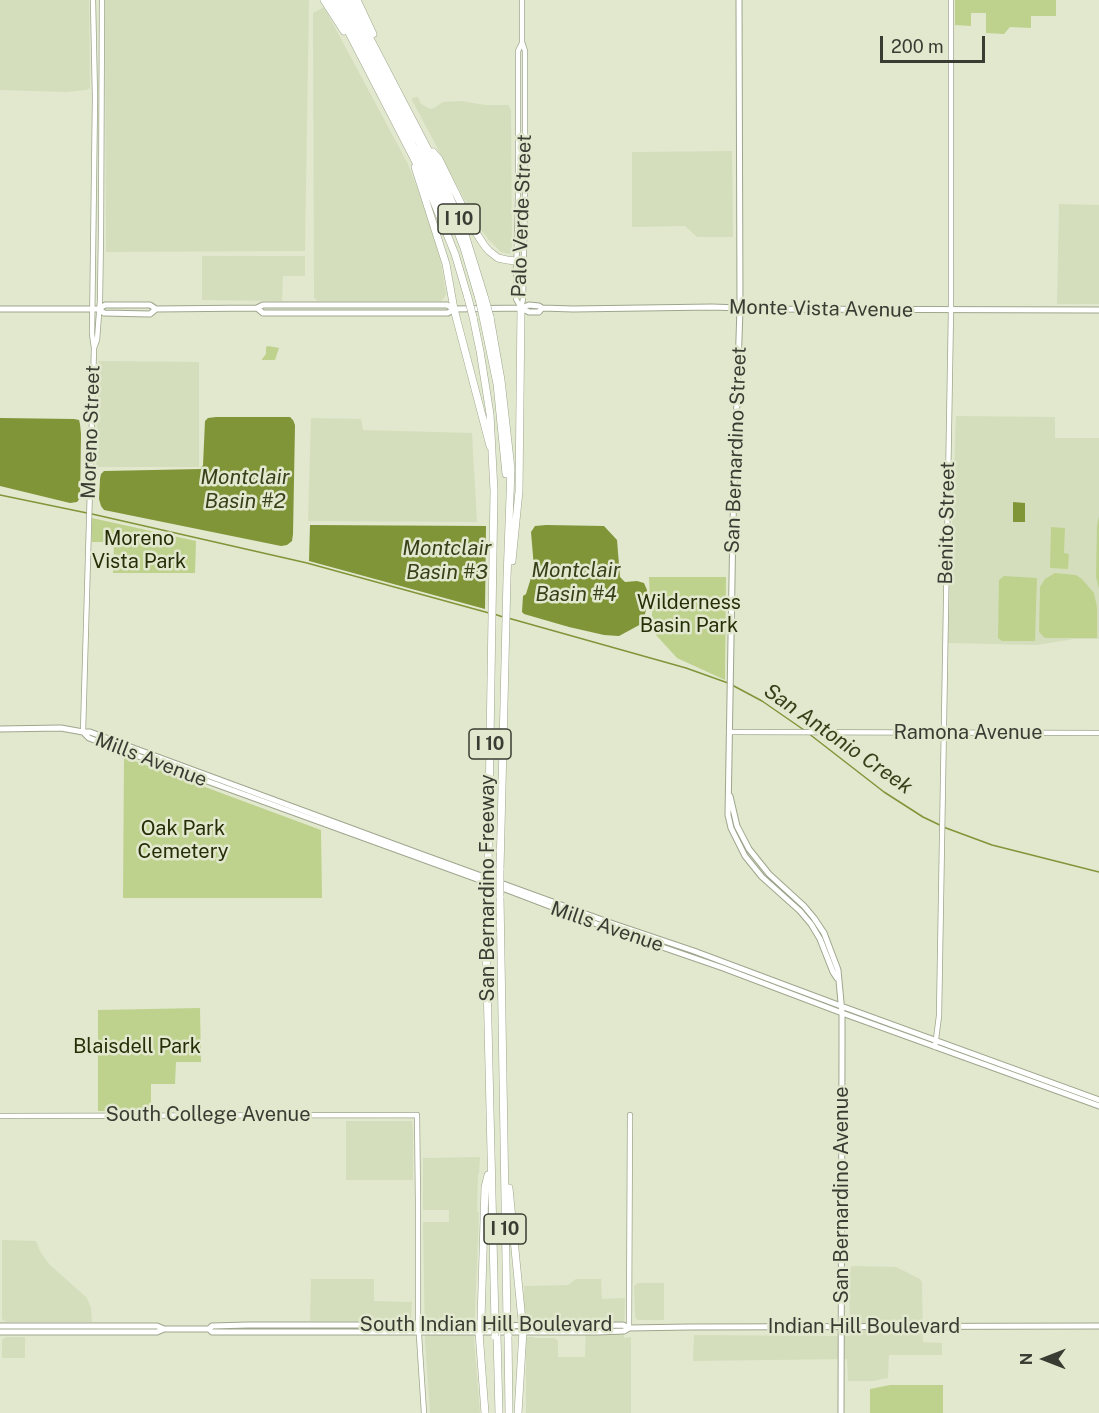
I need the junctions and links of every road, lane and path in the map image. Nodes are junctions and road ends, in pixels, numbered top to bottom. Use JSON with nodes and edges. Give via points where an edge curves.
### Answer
{"nodes":[{"id":1,"x":93,"y":0,"type":"edge"},
{"id":2,"x":102,"y":0,"type":"edge"},
{"id":3,"x":324,"y":0,"type":"edge"},
{"id":4,"x":332,"y":0,"type":"edge"},
{"id":5,"x":338,"y":0,"type":"edge"},
{"id":6,"x":343,"y":0,"type":"edge"},
{"id":7,"x":350,"y":0,"type":"edge"},
{"id":8,"x":357,"y":0,"type":"edge"},
{"id":9,"x":522,"y":0,"type":"edge"},
{"id":10,"x":739,"y":0,"type":"edge"},
{"id":11,"x":951,"y":0,"type":"edge"},
{"id":12,"x":522,"y":42,"type":"junction"},
{"id":13,"x":364,"y":62,"type":"junction"},
{"id":14,"x":387,"y":69,"type":"junction"},
{"id":15,"x":426,"y":143,"type":"junction"},
{"id":16,"x":410,"y":150,"type":"junction"},
{"id":17,"x":443,"y":223,"type":"junction"},
{"id":18,"x":516,"y":261,"type":"junction"},
{"id":19,"x":523,"y":292,"type":"junction"},
{"id":20,"x":482,"y":299,"type":"junction"},
{"id":21,"x":521,"y":308,"type":"junction"},
{"id":22,"x":740,"y":308,"type":"junction"},
{"id":23,"x":0,"y":309,"type":"edge"},
{"id":24,"x":96,"y":309,"type":"junction"},
{"id":25,"x":454,"y":309,"type":"junction"},
{"id":26,"x":951,"y":310,"type":"junction"},
{"id":27,"x":1099,"y":310,"type":"edge"},
{"id":28,"x":492,"y":454,"type":"junction"},
{"id":29,"x":507,"y":578,"type":"junction"},
{"id":30,"x":0,"y":729,"type":"edge"},
{"id":31,"x":83,"y":732,"type":"junction"},
{"id":32,"x":729,"y":732,"type":"junction"},
{"id":33,"x":944,"y":733,"type":"junction"},
{"id":34,"x":1099,"y":733,"type":"edge"},
{"id":35,"x":841,"y":1010,"type":"junction"},
{"id":36,"x":936,"y":1043,"type":"junction"},
{"id":37,"x":1099,"y":1100,"type":"edge"},
{"id":38,"x":1099,"y":1106,"type":"edge"},
{"id":39,"x":630,"y":1115,"type":"dead end"},
{"id":40,"x":0,"y":1116,"type":"edge"},
{"id":41,"x":503,"y":1136,"type":"junction"},
{"id":42,"x":490,"y":1167,"type":"junction"},
{"id":43,"x":0,"y":1326,"type":"edge"},
{"id":44,"x":842,"y":1326,"type":"junction"},
{"id":45,"x":1099,"y":1326,"type":"edge"},
{"id":46,"x":418,"y":1328,"type":"junction"},
{"id":47,"x":523,"y":1328,"type":"junction"},
{"id":48,"x":629,"y":1328,"type":"junction"},
{"id":49,"x":164,"y":1329,"type":"junction"},
{"id":50,"x":479,"y":1329,"type":"junction"},
{"id":51,"x":0,"y":1332,"type":"edge"},
{"id":52,"x":424,"y":1413,"type":"edge"},
{"id":53,"x":485,"y":1413,"type":"edge"},
{"id":54,"x":497,"y":1413,"type":"edge"},
{"id":55,"x":509,"y":1413,"type":"edge"},
{"id":56,"x":518,"y":1413,"type":"edge"},
{"id":57,"x":841,"y":1413,"type":"edge"}],
"edges":[{"from":1,"to":24,"type":"street","name":"Moreno Street"},
{"from":2,"to":24,"type":"street","name":"Moreno Street","via":[[102,179]]},
{"from":3,"to":13,"type":"highway"},
{"from":4,"to":13,"type":"highway","name":"San Bernardino Freeway","number":"I 10"},
{"from":5,"to":17,"type":"highway","via":[[429,175]]},
{"from":6,"to":20,"type":"highway","via":[[441,189]]},
{"from":7,"to":14,"type":"highway","name":"San Bernardino Freeway","number":"I 10"},
{"from":8,"to":14,"type":"highway"},
{"from":9,"to":12,"type":"street","name":"Palo Verde Street"},
{"from":10,"to":22,"type":"main road","name":"San Bernardino Street"},
{"from":11,"to":26,"type":"street","name":"Benito Street"},
{"from":12,"to":18,"type":"street","name":"Palo Verde Street","via":[[518,51]]},
{"from":12,"to":19,"type":"street","name":"Palo Verde Street"},
{"from":13,"to":16,"type":"highway","name":"San Bernardino Freeway","number":"I 10"},
{"from":14,"to":15,"type":"highway","name":"San Bernardino Freeway","number":"I 10"},
{"from":15,"to":18,"type":"highway","via":[[439,159],[484,245],[498,258]]},
{"from":15,"to":20,"type":"highway","name":"San Bernardino Freeway","number":"I 10","via":[[463,228]]},
{"from":16,"to":17,"type":"highway","name":"San Bernardino Freeway","number":"I 10"},
{"from":16,"to":25,"type":"highway","via":[[446,264]]},
{"from":17,"to":28,"type":"highway","name":"San Bernardino Freeway","number":"I 10","bridge":true,"via":[[473,317],[490,414]]},
{"from":18,"to":19,"type":"street","via":[[520,263]]},
{"from":18,"to":21,"type":"street","name":"Palo Verde Street","via":[[516,299]]},
{"from":19,"to":21,"type":"street","name":"Palo Verde Street"},
{"from":20,"to":29,"type":"highway","name":"San Bernardino Freeway","number":"I 10","bridge":true,"via":[[500,371],[510,453]]},
{"from":21,"to":22,"type":"main road","name":"Monte Vista Avenue","via":[[529,312],[542,308]]},
{"from":21,"to":25,"type":"main road","name":"Monte Vista Avenue"},
{"from":21,"to":29,"type":"highway","via":[[519,491]]},
{"from":22,"to":26,"type":"main road","name":"Monte Vista Avenue"},
{"from":22,"to":32,"type":"main road","name":"San Bernardino Street"},
{"from":23,"to":24,"type":"main road","name":"Monte Vista Avenue"},
{"from":24,"to":25,"type":"main road","name":"Monte Vista Avenue","via":[[105,305],[143,304],[156,309],[256,308],[263,313],[448,313]]},
{"from":24,"to":31,"type":"street","name":"Moreno Street"},
{"from":25,"to":28,"type":"highway"},
{"from":26,"to":27,"type":"main road","name":"Monte Vista Avenue"},
{"from":26,"to":33,"type":"street","name":"Benito Street"},
{"from":28,"to":42,"type":"highway","name":"San Bernardino Freeway","number":"I 10","bridge":true,"via":[[486,939]]},
{"from":29,"to":41,"type":"highway","name":"San Bernardino Freeway","number":"I 10","bridge":true,"via":[[500,870]]},
{"from":30,"to":31,"type":"main road","name":"Mills Avenue","via":[[62,728]]},
{"from":31,"to":35,"type":"main road","name":"Mills Avenue","via":[[89,738],[724,962]]},
{"from":32,"to":33,"type":"street","name":"Ramona Avenue"},
{"from":32,"to":35,"type":"main road","name":"San Bernardino Street","via":[[728,792],[737,826],[769,874],[804,906],[824,933],[838,970]]},
{"from":33,"to":34,"type":"street","name":"Ramona Avenue"},
{"from":33,"to":36,"type":"street","name":"Benito Street"},
{"from":35,"to":36,"type":"main road","name":"Mills Avenue"},
{"from":35,"to":44,"type":"main road","name":"San Bernardino Avenue"},
{"from":36,"to":37,"type":"main road","name":"Mills Avenue"},
{"from":36,"to":38,"type":"main road","name":"Mills Avenue"},
{"from":39,"to":48,"type":"street"},
{"from":40,"to":46,"type":"street","name":"South College Avenue","via":[[417,1115]]},
{"from":41,"to":47,"type":"highway"},
{"from":41,"to":55,"type":"highway","name":"San Bernardino Freeway","number":"I 10","bridge":true},
{"from":42,"to":50,"type":"highway","via":[[485,1187]]},
{"from":42,"to":54,"type":"highway","name":"San Bernardino Freeway","number":"I 10","bridge":true},
{"from":43,"to":49,"type":"main road","name":"South Indian Hill Boulevard"},
{"from":44,"to":45,"type":"main road","name":"Indian Hill Boulevard"},
{"from":44,"to":48,"type":"main road","name":"Indian Hill Boulevard"},
{"from":44,"to":57,"type":"main road","name":"San Bernardino Avenue"},
{"from":46,"to":49,"type":"main road","name":"South Indian Hill Boulevard","via":[[212,1332]]},
{"from":46,"to":50,"type":"main road","name":"South Indian Hill Boulevard"},
{"from":46,"to":52,"type":"street"},
{"from":47,"to":48,"type":"main road","name":"South Indian Hill Boulevard","via":[[598,1332]]},
{"from":47,"to":50,"type":"main road","name":"South Indian Hill Boulevard"},
{"from":47,"to":56,"type":"highway"},
{"from":49,"to":51,"type":"main road","name":"South Indian Hill Boulevard"},
{"from":50,"to":53,"type":"highway"}]}
